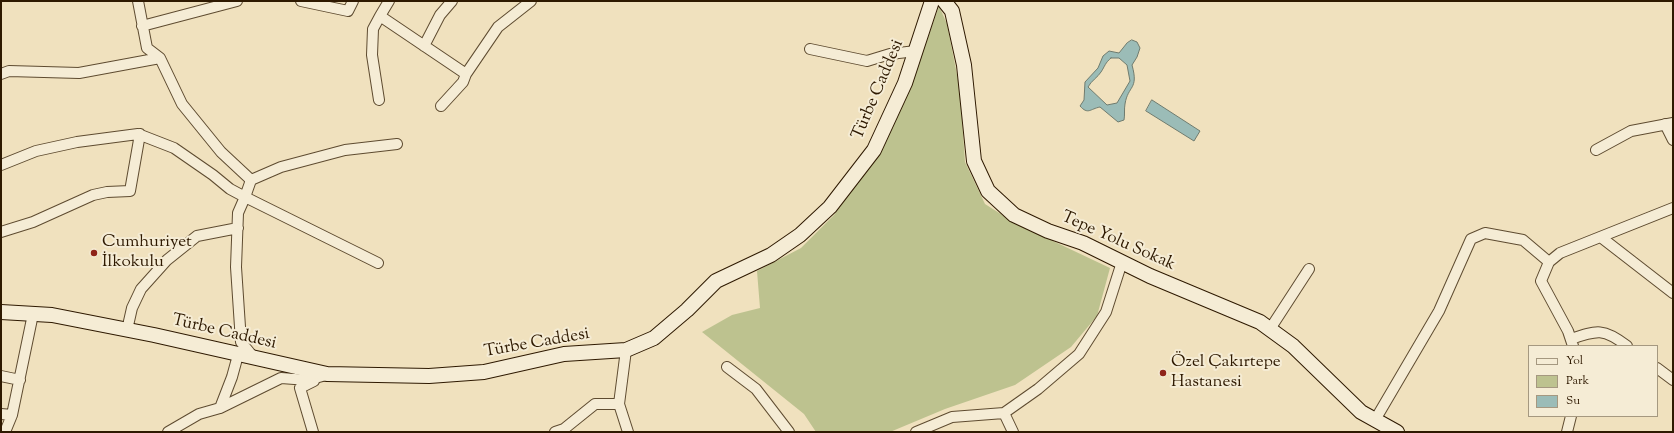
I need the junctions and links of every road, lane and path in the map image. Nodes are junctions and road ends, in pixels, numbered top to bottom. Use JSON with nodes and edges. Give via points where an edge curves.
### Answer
{"nodes":[{"id":1,"x":138,"y":1,"type":"edge"},
{"id":2,"x":237,"y":1,"type":"edge"},
{"id":3,"x":301,"y":1,"type":"edge"},
{"id":4,"x":354,"y":1,"type":"edge"},
{"id":5,"x":389,"y":1,"type":"edge"},
{"id":6,"x":452,"y":1,"type":"edge"},
{"id":7,"x":531,"y":1,"type":"edge"},
{"id":8,"x":932,"y":1,"type":"edge"},
{"id":9,"x":944,"y":1,"type":"edge"},
{"id":10,"x":380,"y":16,"type":"junction"},
{"id":11,"x":142,"y":26,"type":"junction"},
{"id":12,"x":424,"y":46,"type":"junction"},
{"id":13,"x":810,"y":49,"type":"dead end"},
{"id":14,"x":916,"y":51,"type":"junction"},
{"id":15,"x":160,"y":58,"type":"junction"},
{"id":16,"x":1,"y":74,"type":"edge"},
{"id":17,"x":466,"y":74,"type":"junction"},
{"id":18,"x":379,"y":100,"type":"dead end"},
{"id":19,"x":441,"y":106,"type":"dead end"},
{"id":20,"x":1669,"y":124,"type":"edge"},
{"id":21,"x":140,"y":134,"type":"junction"},
{"id":22,"x":1673,"y":140,"type":"edge"},
{"id":23,"x":397,"y":144,"type":"dead end"},
{"id":24,"x":1596,"y":150,"type":"dead end"},
{"id":25,"x":1,"y":166,"type":"edge"},
{"id":26,"x":251,"y":180,"type":"junction"},
{"id":27,"x":246,"y":197,"type":"junction"},
{"id":28,"x":1673,"y":208,"type":"edge"},
{"id":29,"x":238,"y":228,"type":"junction"},
{"id":30,"x":1,"y":232,"type":"edge"},
{"id":31,"x":1602,"y":238,"type":"junction"},
{"id":32,"x":1122,"y":262,"type":"junction"},
{"id":33,"x":1549,"y":262,"type":"junction"},
{"id":34,"x":378,"y":263,"type":"dead end"},
{"id":35,"x":1309,"y":269,"type":"dead end"},
{"id":36,"x":1673,"y":293,"type":"edge"},
{"id":37,"x":1,"y":312,"type":"edge"},
{"id":38,"x":33,"y":314,"type":"junction"},
{"id":39,"x":1270,"y":329,"type":"junction"},
{"id":40,"x":127,"y":330,"type":"junction"},
{"id":41,"x":1572,"y":343,"type":"edge"},
{"id":42,"x":1626,"y":345,"type":"edge"},
{"id":43,"x":626,"y":350,"type":"junction"},
{"id":44,"x":238,"y":355,"type":"junction"},
{"id":45,"x":255,"y":359,"type":"junction"},
{"id":46,"x":727,"y":367,"type":"dead end"},
{"id":47,"x":1658,"y":369,"type":"edge"},
{"id":48,"x":327,"y":374,"type":"junction"},
{"id":49,"x":1,"y":376,"type":"edge"},
{"id":50,"x":20,"y":380,"type":"junction"},
{"id":51,"x":1673,"y":380,"type":"edge"},
{"id":52,"x":620,"y":404,"type":"junction"},
{"id":53,"x":220,"y":408,"type":"junction"},
{"id":54,"x":1004,"y":413,"type":"junction"},
{"id":55,"x":1,"y":414,"type":"edge"},
{"id":56,"x":12,"y":415,"type":"junction"},
{"id":57,"x":1570,"y":417,"type":"edge"},
{"id":58,"x":1375,"y":420,"type":"junction"},
{"id":59,"x":5,"y":432,"type":"edge"},
{"id":60,"x":168,"y":432,"type":"edge"},
{"id":61,"x":313,"y":432,"type":"edge"},
{"id":62,"x":555,"y":432,"type":"edge"},
{"id":63,"x":628,"y":432,"type":"edge"},
{"id":64,"x":788,"y":432,"type":"edge"},
{"id":65,"x":916,"y":432,"type":"edge"},
{"id":66,"x":1013,"y":432,"type":"edge"},
{"id":67,"x":1394,"y":432,"type":"edge"},
{"id":68,"x":1566,"y":432,"type":"edge"}],
"edges":[{"from":1,"to":11,"type":"street"},
{"from":2,"to":11,"type":"street"},
{"from":3,"to":4,"type":"street","via":[[348,11]]},
{"from":5,"to":10,"type":"street"},
{"from":6,"to":12,"type":"street","via":[[440,15]]},
{"from":7,"to":17,"type":"street","via":[[498,28]]},
{"from":8,"to":14,"type":"street","name":"Türbe Caddesi"},
{"from":9,"to":32,"type":"street","name":"Tepe Yolu Sokak","via":[[952,11],[964,65],[974,161],[988,191],[1014,215]]},
{"from":10,"to":12,"type":"street"},
{"from":10,"to":18,"type":"street","via":[[373,29],[372,56]]},
{"from":11,"to":15,"type":"street","via":[[146,48]]},
{"from":12,"to":17,"type":"street"},
{"from":13,"to":14,"type":"street","via":[[867,61],[890,54]]},
{"from":14,"to":43,"type":"street","name":"Türbe Caddesi","via":[[905,83],[874,150],[830,208],[800,235],[771,255],[716,281],[654,338]]},
{"from":15,"to":16,"type":"street","via":[[79,73],[9,71]]},
{"from":15,"to":26,"type":"street","via":[[182,104],[221,152]]},
{"from":17,"to":19,"type":"street","via":[[463,82]]},
{"from":20,"to":22,"type":"street"},
{"from":20,"to":24,"type":"street","via":[[1631,131]]},
{"from":21,"to":25,"type":"street","via":[[77,142],[36,151]]},
{"from":21,"to":27,"type":"street","via":[[174,148],[230,189]]},
{"from":21,"to":30,"type":"street","via":[[130,191],[93,195],[33,222]]},
{"from":23,"to":26,"type":"street","via":[[345,150],[281,167]]},
{"from":26,"to":27,"type":"street"},
{"from":27,"to":29,"type":"street","via":[[238,213]]},
{"from":27,"to":34,"type":"street"},
{"from":28,"to":31,"type":"street"},
{"from":29,"to":40,"type":"street","via":[[197,236],[166,260],[141,289],[132,308]]},
{"from":29,"to":45,"type":"street","via":[[236,267],[241,342]]},
{"from":31,"to":33,"type":"street","via":[[1560,253]]},
{"from":31,"to":36,"type":"street"},
{"from":32,"to":39,"type":"street","name":"Tepe Yolu Sokak","via":[[1260,322]]},
{"from":32,"to":54,"type":"street","via":[[1106,312],[1079,354],[1038,389]]},
{"from":33,"to":41,"type":"street","via":[[1541,281]]},
{"from":33,"to":58,"type":"street","via":[[1523,240],[1485,233],[1471,239],[1439,311]]},
{"from":35,"to":39,"type":"street"},
{"from":37,"to":38,"type":"street","name":"Türbe Caddesi"},
{"from":38,"to":40,"type":"street","name":"Türbe Caddesi","via":[[52,315]]},
{"from":38,"to":50,"type":"street"},
{"from":39,"to":58,"type":"street","name":"Tepe Yolu Sokak","via":[[1293,346],[1361,412]]},
{"from":40,"to":44,"type":"street","name":"Türbe Caddesi"},
{"from":41,"to":42,"type":"street","via":[[1594,331],[1614,336]]},
{"from":43,"to":48,"type":"street","name":"Türbe Caddesi","via":[[564,354],[484,372],[430,376]]},
{"from":43,"to":52,"type":"street"},
{"from":44,"to":45,"type":"street","name":"Türbe Caddesi"},
{"from":44,"to":53,"type":"street"},
{"from":45,"to":48,"type":"street","name":"Türbe Caddesi"},
{"from":46,"to":64,"type":"street","via":[[756,389]]},
{"from":47,"to":51,"type":"street"},
{"from":48,"to":53,"type":"street","via":[[308,380],[281,378]]},
{"from":48,"to":61,"type":"street","via":[[300,388]]},
{"from":49,"to":50,"type":"street"},
{"from":50,"to":56,"type":"street"},
{"from":52,"to":62,"type":"street","via":[[595,404],[564,429]]},
{"from":52,"to":63,"type":"street"},
{"from":53,"to":60,"type":"street","via":[[199,414]]},
{"from":54,"to":65,"type":"street","via":[[952,417]]},
{"from":54,"to":66,"type":"street"},
{"from":55,"to":56,"type":"street"},
{"from":56,"to":59,"type":"street"},
{"from":57,"to":68,"type":"street"},
{"from":58,"to":67,"type":"street","name":"Tepe Yolu Sokak"}]}
